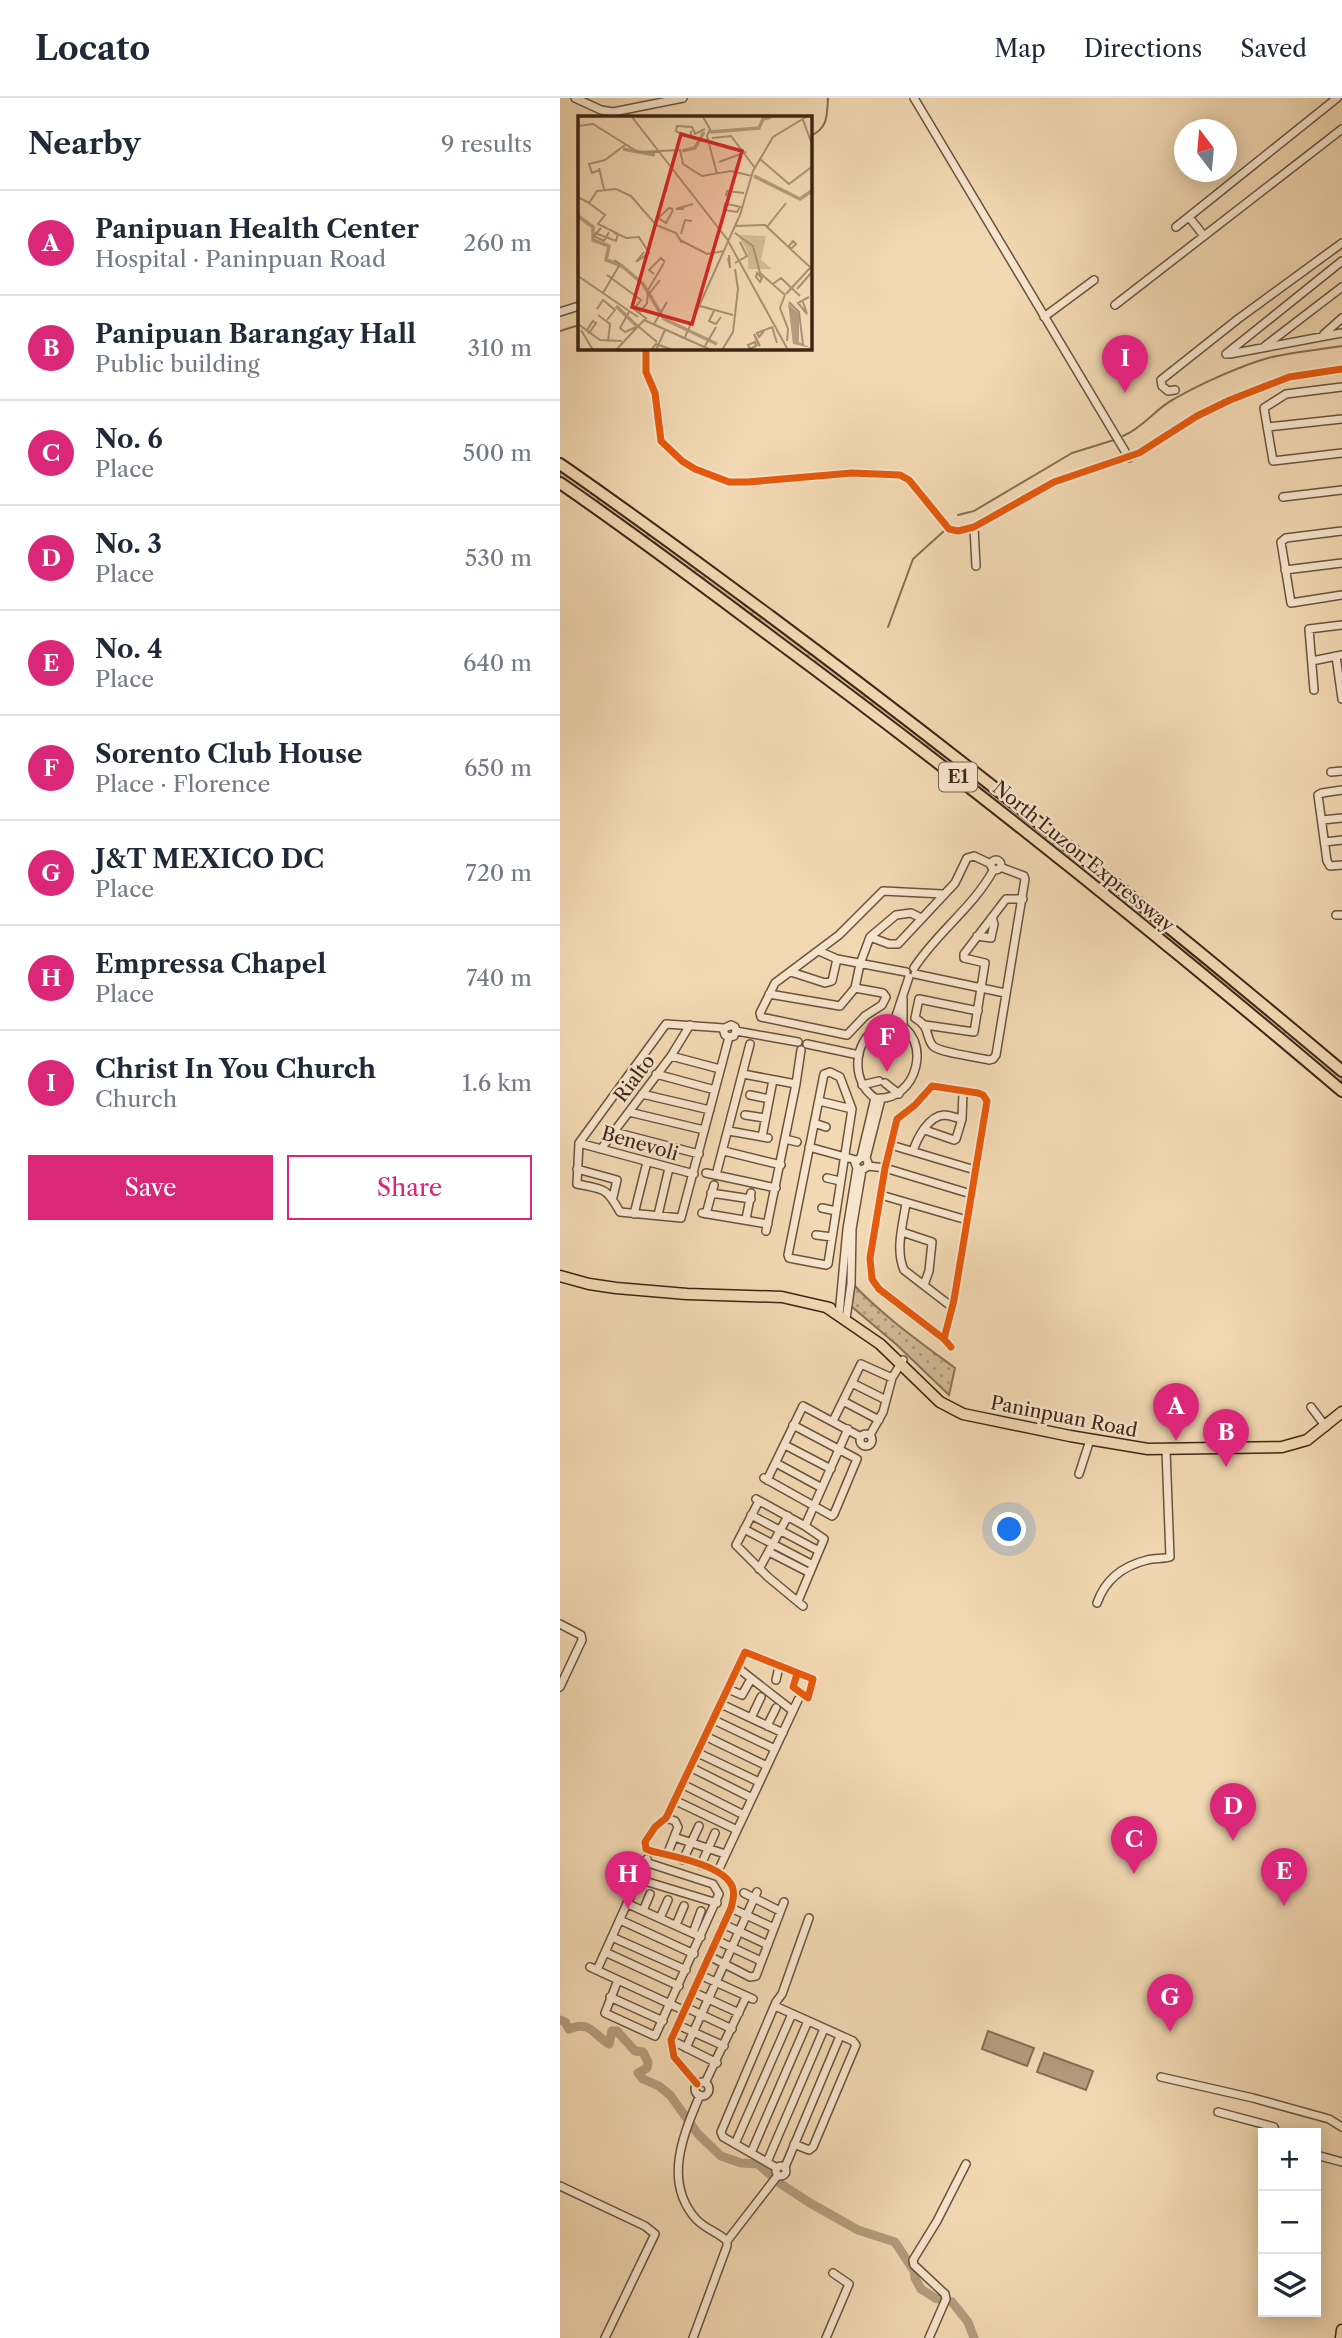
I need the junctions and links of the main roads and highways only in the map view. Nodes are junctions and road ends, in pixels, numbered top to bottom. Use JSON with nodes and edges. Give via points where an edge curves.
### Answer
{"nodes":[{"id":1,"x":560,"y":464,"type":"edge"},
{"id":2,"x":560,"y":483,"type":"edge"},
{"id":3,"x":1342,"y":1071,"type":"edge"},
{"id":4,"x":1342,"y":1091,"type":"edge"},
{"id":5,"x":560,"y":1276,"type":"edge"},
{"id":6,"x":1342,"y":1412,"type":"edge"},
{"id":7,"x":1342,"y":2330,"type":"edge"},
{"id":8,"x":1341,"y":2338,"type":"edge"}],
"edges":[{"from":1,"to":3,"type":"highway","name":"North Luzon Expressway","number":"E1","via":[[970,767],[1174,929]]},
{"from":2,"to":4,"type":"highway","name":"North Luzon Expressway","number":"E1","via":[[960,779]]},
{"from":5,"to":6,"type":"main road","name":"Paninpuan Road","via":[[616,1288],[782,1297],[825,1307],[843,1314],[901,1361],[940,1402],[963,1414],[1136,1448],[1282,1447],[1307,1440]]},
{"from":7,"to":8,"type":"main road"}]}
